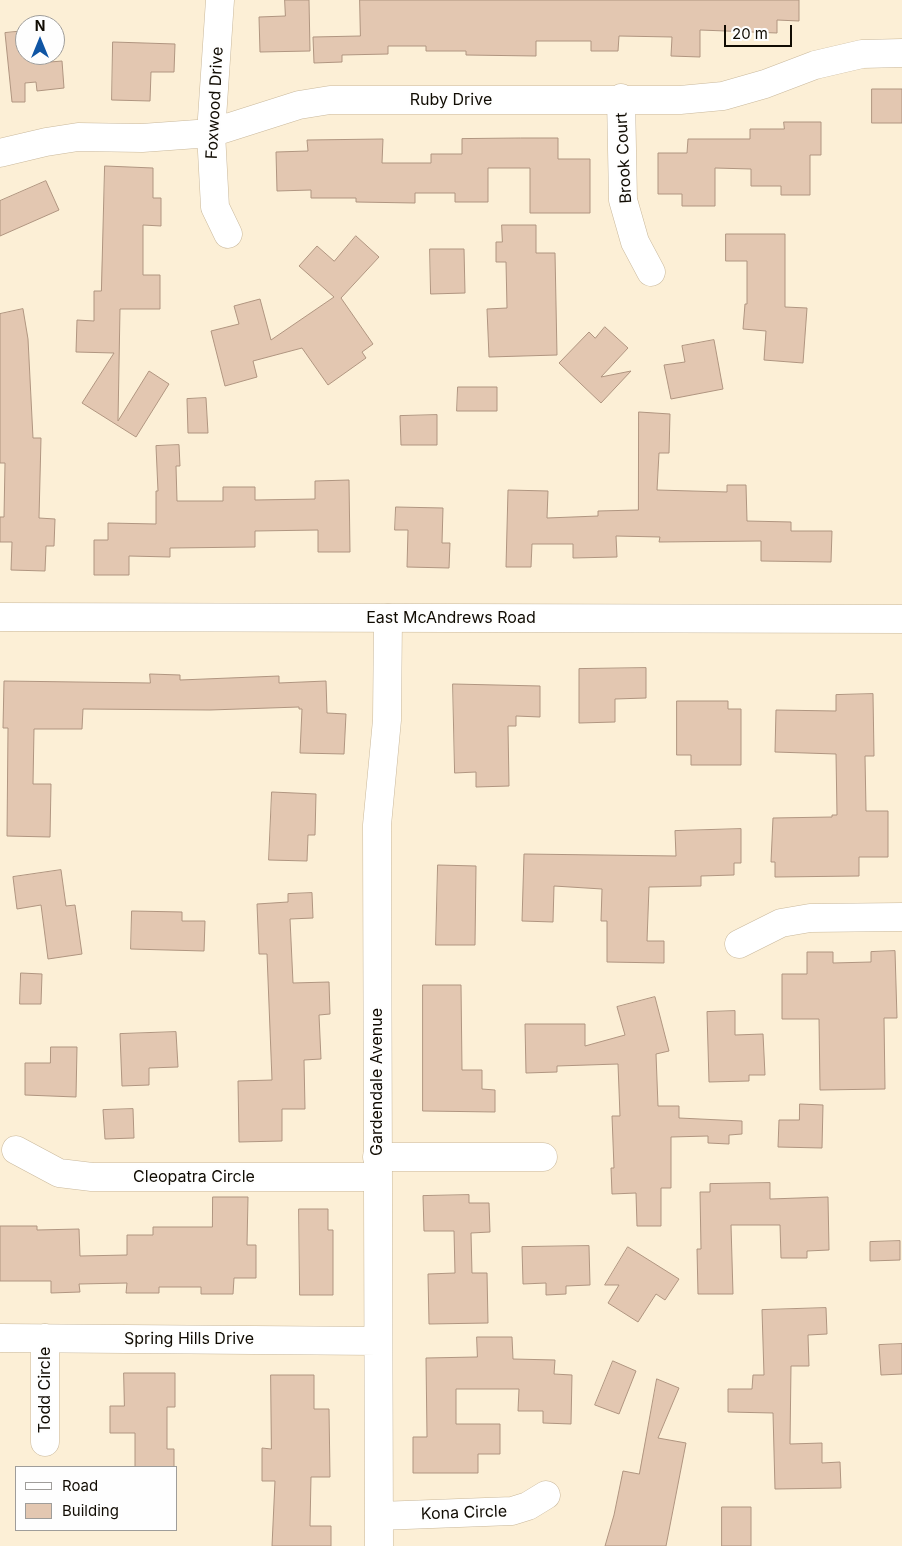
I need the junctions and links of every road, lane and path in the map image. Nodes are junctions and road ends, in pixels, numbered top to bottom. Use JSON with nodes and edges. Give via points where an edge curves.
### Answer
{"nodes":[{"id":1,"x":220,"y":0,"type":"edge"},
{"id":2,"x":902,"y":52,"type":"edge"},
{"id":3,"x":621,"y":98,"type":"junction"},
{"id":4,"x":211,"y":133,"type":"junction"},
{"id":5,"x":0,"y":153,"type":"edge"},
{"id":6,"x":228,"y":234,"type":"dead end"},
{"id":7,"x":651,"y":272,"type":"dead end"},
{"id":8,"x":0,"y":617,"type":"edge"},
{"id":9,"x":388,"y":618,"type":"junction"},
{"id":10,"x":902,"y":619,"type":"edge"},
{"id":11,"x":902,"y":917,"type":"edge"},
{"id":12,"x":739,"y":944,"type":"dead end"},
{"id":13,"x":16,"y":1150,"type":"dead end"},
{"id":14,"x":543,"y":1157,"type":"dead end"},
{"id":15,"x":378,"y":1167,"type":"junction"},
{"id":16,"x":0,"y":1338,"type":"edge"},
{"id":17,"x":45,"y":1338,"type":"junction"},
{"id":18,"x":378,"y":1341,"type":"junction"},
{"id":19,"x":45,"y":1442,"type":"dead end"},
{"id":20,"x":546,"y":1495,"type":"dead end"},
{"id":21,"x":378,"y":1516,"type":"junction"},
{"id":22,"x":379,"y":1546,"type":"edge"}],
"edges":[{"from":1,"to":4,"type":"street","name":"Foxwood Drive"},
{"from":2,"to":3,"type":"street","name":"Ruby Drive","via":[[862,54],[815,65],[723,96],[680,100]]},
{"from":3,"to":4,"type":"street","name":"Ruby Drive","via":[[330,100],[299,105]]},
{"from":3,"to":7,"type":"street","name":"Brook Court","via":[[624,200],[634,242]]},
{"from":4,"to":5,"type":"street","name":"Ruby Drive","via":[[142,138],[78,137]]},
{"from":4,"to":6,"type":"street","name":"Foxwood Drive","via":[[215,208]]},
{"from":8,"to":9,"type":"street","name":"East McAndrews Road"},
{"from":9,"to":10,"type":"street","name":"East McAndrews Road"},
{"from":9,"to":15,"type":"street","name":"Gardendale Avenue","via":[[387,720],[377,826]]},
{"from":11,"to":12,"type":"street","via":[[810,918],[780,923]]},
{"from":13,"to":15,"type":"street","name":"Cleopatra Circle","via":[[59,1173],[92,1177]]},
{"from":14,"to":15,"type":"street","name":"Cleopatra Circle"},
{"from":15,"to":18,"type":"street","name":"Gardendale Avenue"},
{"from":16,"to":17,"type":"street","name":"Spring Hills Drive"},
{"from":17,"to":18,"type":"street","name":"Spring Hills Drive"},
{"from":17,"to":19,"type":"street","name":"Todd Circle"},
{"from":18,"to":21,"type":"street","name":"Gardendale Avenue"},
{"from":20,"to":21,"type":"street","name":"Kona Circle","via":[[512,1511]]},
{"from":21,"to":22,"type":"street","name":"Gardendale Avenue"}]}
